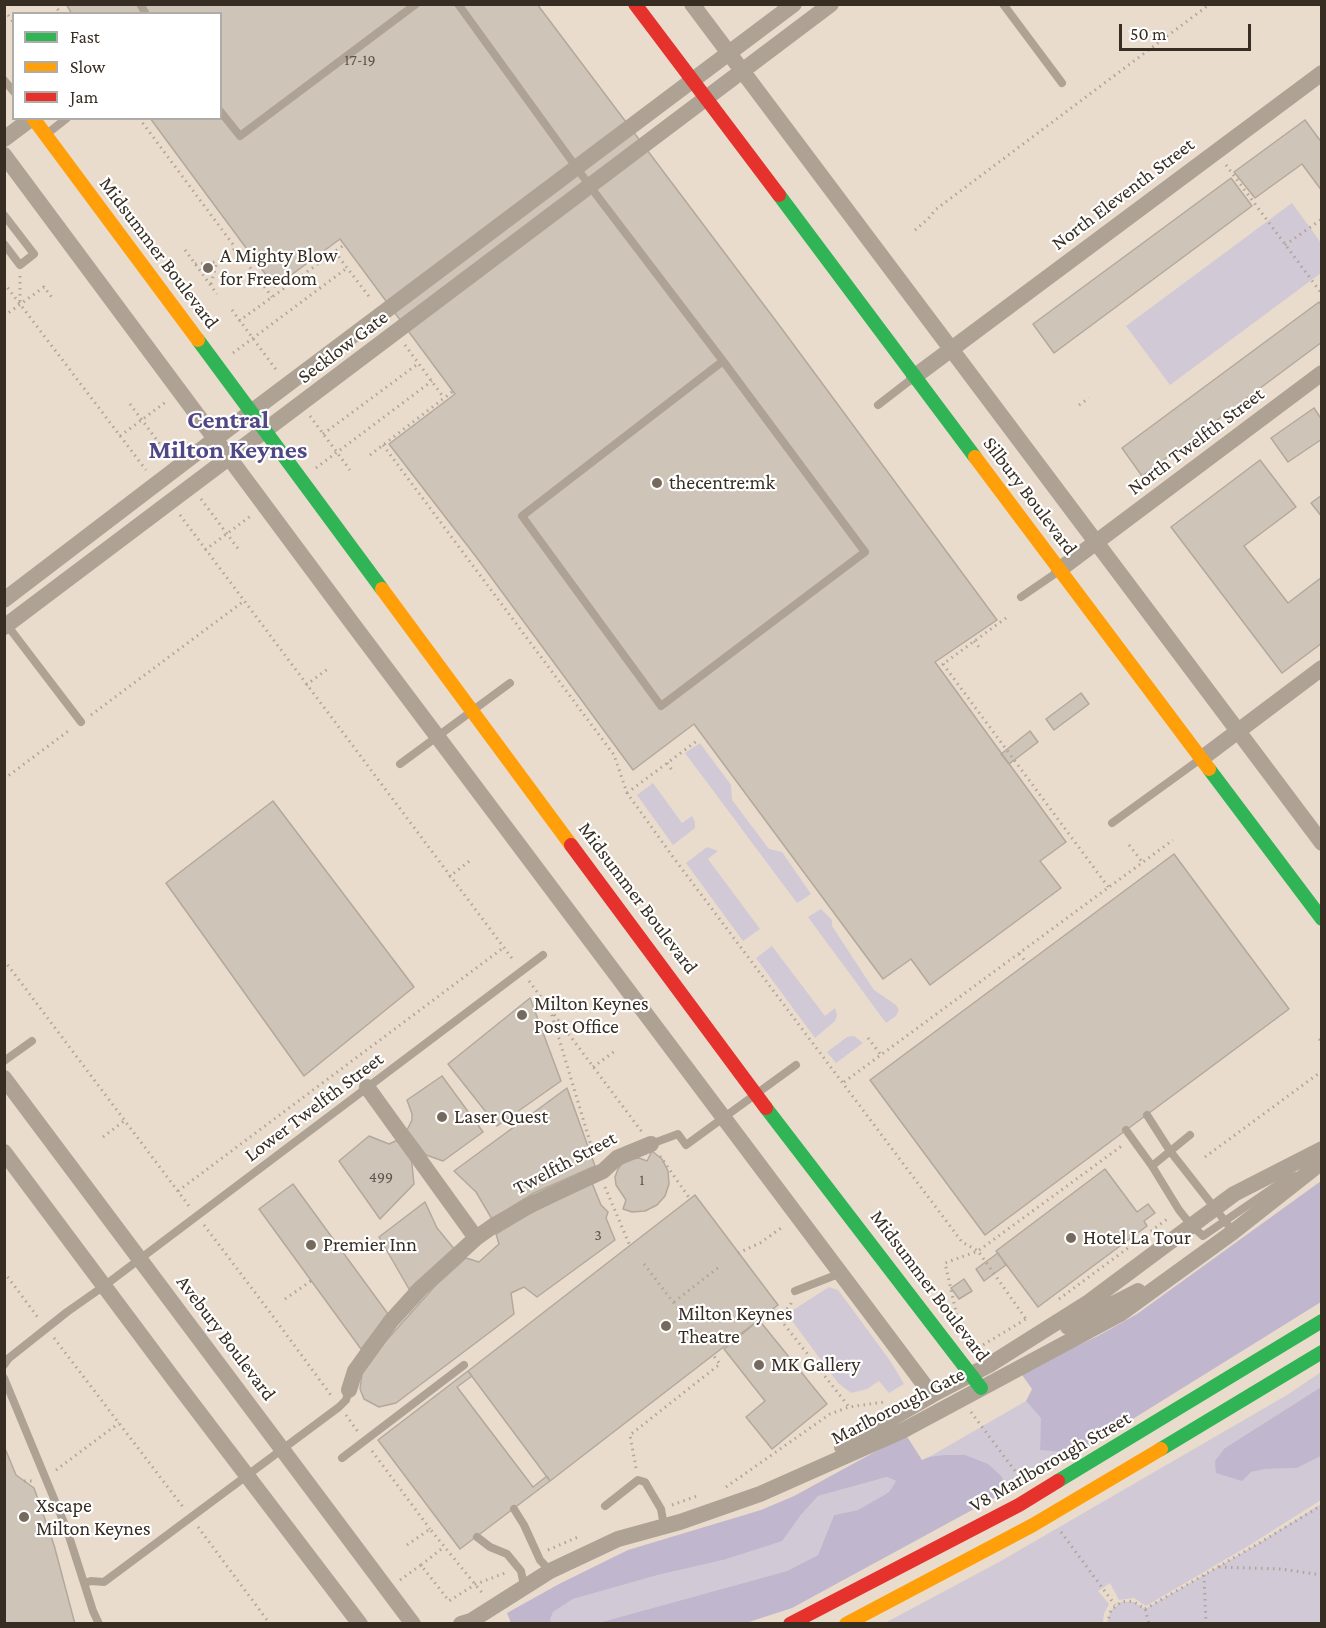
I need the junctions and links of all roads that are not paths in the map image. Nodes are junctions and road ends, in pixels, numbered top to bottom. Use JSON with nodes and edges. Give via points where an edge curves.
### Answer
{"nodes":[{"id":1,"x":416,"y":4,"type":"edge"},
{"id":2,"x":458,"y":4,"type":"edge"},
{"id":3,"x":635,"y":4,"type":"edge"},
{"id":4,"x":692,"y":4,"type":"edge"},
{"id":5,"x":831,"y":4,"type":"edge"},
{"id":6,"x":1003,"y":4,"type":"edge"},
{"id":7,"x":793,"y":6,"type":"edge"},
{"id":8,"x":729,"y":54,"type":"junction"},
{"id":9,"x":742,"y":71,"type":"junction"},
{"id":10,"x":1322,"y":73,"type":"edge"},
{"id":11,"x":693,"y":81,"type":"junction"},
{"id":12,"x":1062,"y":83,"type":"dead end"},
{"id":13,"x":705,"y":99,"type":"junction"},
{"id":14,"x":222,"y":114,"type":"edge"},
{"id":15,"x":29,"y":120,"type":"edge"},
{"id":16,"x":34,"y":120,"type":"edge"},
{"id":17,"x":64,"y":120,"type":"edge"},
{"id":18,"x":45,"y":135,"type":"junction"},
{"id":19,"x":4,"y":140,"type":"edge"},
{"id":20,"x":4,"y":155,"type":"edge"},
{"id":21,"x":577,"y":168,"type":"junction"},
{"id":22,"x":590,"y":186,"type":"junction"},
{"id":23,"x":4,"y":215,"type":"edge"},
{"id":24,"x":4,"y":244,"type":"edge"},
{"id":25,"x":951,"y":350,"type":"junction"},
{"id":26,"x":723,"y":361,"type":"junction"},
{"id":27,"x":1322,"y":373,"type":"edge"},
{"id":28,"x":914,"y":377,"type":"junction"},
{"id":29,"x":878,"y":405,"type":"dead end"},
{"id":30,"x":251,"y":413,"type":"junction"},
{"id":31,"x":265,"y":431,"type":"junction"},
{"id":32,"x":215,"y":439,"type":"junction"},
{"id":33,"x":229,"y":458,"type":"junction"},
{"id":34,"x":1096,"y":543,"type":"junction"},
{"id":35,"x":1059,"y":570,"type":"junction"},
{"id":36,"x":1021,"y":597,"type":"dead end"},
{"id":37,"x":4,"y":600,"type":"edge"},
{"id":38,"x":6,"y":626,"type":"edge"},
{"id":39,"x":1322,"y":668,"type":"edge"},
{"id":40,"x":510,"y":683,"type":"dead end"},
{"id":41,"x":472,"y":711,"type":"junction"},
{"id":42,"x":81,"y":722,"type":"road end"},
{"id":43,"x":1237,"y":730,"type":"junction"},
{"id":44,"x":437,"y":737,"type":"junction"},
{"id":45,"x":1201,"y":759,"type":"junction"},
{"id":46,"x":400,"y":764,"type":"dead end"},
{"id":47,"x":1112,"y":823,"type":"dead end"},
{"id":48,"x":1322,"y":843,"type":"edge"},
{"id":49,"x":1322,"y":919,"type":"edge"},
{"id":50,"x":543,"y":955,"type":"dead end"},
{"id":51,"x":32,"y":1041,"type":"dead end"},
{"id":52,"x":4,"y":1061,"type":"edge"},
{"id":53,"x":796,"y":1065,"type":"dead end"},
{"id":54,"x":4,"y":1078,"type":"edge"},
{"id":55,"x":367,"y":1087,"type":"junction"},
{"id":56,"x":756,"y":1094,"type":"junction"},
{"id":57,"x":1147,"y":1115,"type":"dead end"},
{"id":58,"x":724,"y":1118,"type":"junction"},
{"id":59,"x":1126,"y":1131,"type":"dead end"},
{"id":60,"x":1190,"y":1135,"type":"dead end"},
{"id":61,"x":651,"y":1144,"type":"joint"},
{"id":62,"x":1322,"y":1149,"type":"edge"},
{"id":63,"x":1170,"y":1151,"type":"junction"},
{"id":64,"x":4,"y":1152,"type":"edge"},
{"id":65,"x":1319,"y":1164,"type":"edge"},
{"id":66,"x":1152,"y":1166,"type":"junction"},
{"id":67,"x":1224,"y":1220,"type":"junction"},
{"id":68,"x":1191,"y":1226,"type":"junction"},
{"id":69,"x":476,"y":1238,"type":"junction"},
{"id":70,"x":140,"y":1259,"type":"junction"},
{"id":71,"x":841,"y":1273,"type":"junction"},
{"id":72,"x":104,"y":1286,"type":"junction"},
{"id":73,"x":795,"y":1291,"type":"road end"},
{"id":74,"x":1322,"y":1321,"type":"edge"},
{"id":75,"x":1322,"y":1352,"type":"edge"},
{"id":76,"x":1010,"y":1361,"type":"junction"},
{"id":77,"x":4,"y":1365,"type":"edge"},
{"id":78,"x":464,"y":1365,"type":"dead end"},
{"id":79,"x":4,"y":1378,"type":"edge"},
{"id":80,"x":976,"y":1381,"type":"junction"},
{"id":81,"x":349,"y":1390,"type":"joint"},
{"id":82,"x":932,"y":1395,"type":"junction"},
{"id":83,"x":897,"y":1424,"type":"junction"},
{"id":84,"x":283,"y":1449,"type":"junction"},
{"id":85,"x":342,"y":1458,"type":"dead end"},
{"id":86,"x":247,"y":1475,"type":"junction"},
{"id":87,"x":605,"y":1506,"type":"dead end"},
{"id":88,"x":514,"y":1509,"type":"dead end"},
{"id":89,"x":664,"y":1526,"type":"junction"},
{"id":90,"x":477,"y":1537,"type":"dead end"},
{"id":91,"x":550,"y":1571,"type":"junction"},
{"id":92,"x":85,"y":1583,"type":"junction"},
{"id":93,"x":524,"y":1586,"type":"junction"},
{"id":94,"x":99,"y":1623,"type":"edge"},
{"id":95,"x":360,"y":1623,"type":"edge"},
{"id":96,"x":413,"y":1623,"type":"edge"},
{"id":97,"x":467,"y":1623,"type":"edge"},
{"id":98,"x":790,"y":1623,"type":"edge"},
{"id":99,"x":846,"y":1623,"type":"edge"}],
"edges":[{"from":1,"to":14,"type":"lane","via":[[240,136]]},
{"from":2,"to":21,"type":"lane"},
{"from":3,"to":11,"type":"street"},
{"from":4,"to":8,"type":"street"},
{"from":5,"to":9,"type":"street"},
{"from":6,"to":12,"type":"lane"},
{"from":7,"to":8,"type":"street"},
{"from":8,"to":9,"type":"street","name":"Silbury Boulevard"},
{"from":8,"to":11,"type":"street","name":"Secklow Gate"},
{"from":9,"to":13,"type":"street","name":"Secklow Gate"},
{"from":9,"to":25,"type":"street","name":"Silbury Boulevard"},
{"from":10,"to":25,"type":"street","name":"North Eleventh Street"},
{"from":11,"to":13,"type":"street","name":"Silbury Boulevard"},
{"from":11,"to":21,"type":"street","name":"Secklow Gate"},
{"from":13,"to":22,"type":"street","name":"Secklow Gate"},
{"from":13,"to":28,"type":"street","name":"Silbury Boulevard"},
{"from":15,"to":19,"type":"street"},
{"from":16,"to":18,"type":"street","name":"Midsummer Boulevard"},
{"from":17,"to":18,"type":"lane"},
{"from":18,"to":30,"type":"street","name":"Midsummer Boulevard"},
{"from":20,"to":32,"type":"street"},
{"from":21,"to":22,"type":"lane"},
{"from":21,"to":30,"type":"street","name":"Secklow Gate"},
{"from":22,"to":26,"type":"lane"},
{"from":22,"to":31,"type":"street","name":"Secklow Gate"},
{"from":23,"to":24,"type":"lane","via":[[34,254],[20,265]]},
{"from":25,"to":28,"type":"street","name":"North Eleventh Street"},
{"from":25,"to":34,"type":"street","name":"Silbury Boulevard"},
{"from":26,"to":26,"type":"lane","via":[[522,516],[662,706],[865,552]]},
{"from":27,"to":34,"type":"street","name":"North Twelfth Street"},
{"from":28,"to":29,"type":"lane"},
{"from":28,"to":35,"type":"street","name":"Silbury Boulevard"},
{"from":30,"to":31,"type":"street","name":"Midsummer Boulevard"},
{"from":30,"to":32,"type":"street","name":"Secklow Gate"},
{"from":31,"to":33,"type":"street","name":"Secklow Gate"},
{"from":31,"to":41,"type":"street","name":"Midsummer Boulevard"},
{"from":32,"to":33,"type":"street"},
{"from":32,"to":37,"type":"street"},
{"from":33,"to":38,"type":"street","name":"Secklow Gate"},
{"from":33,"to":44,"type":"street"},
{"from":34,"to":35,"type":"street","name":"North Twelfth Street"},
{"from":34,"to":43,"type":"street","name":"Silbury Boulevard"},
{"from":35,"to":36,"type":"lane"},
{"from":35,"to":45,"type":"street","name":"Silbury Boulevard"},
{"from":38,"to":42,"type":"lane"},
{"from":39,"to":43,"type":"street"},
{"from":40,"to":41,"type":"lane"},
{"from":41,"to":44,"type":"lane"},
{"from":41,"to":56,"type":"street","name":"Midsummer Boulevard"},
{"from":43,"to":45,"type":"street"},
{"from":43,"to":48,"type":"street","name":"Silbury Boulevard"},
{"from":44,"to":46,"type":"lane"},
{"from":44,"to":58,"type":"street"},
{"from":45,"to":47,"type":"lane"},
{"from":45,"to":49,"type":"street","name":"Silbury Boulevard"},
{"from":50,"to":55,"type":"lane","name":"Lower Twelfth Street"},
{"from":51,"to":52,"type":"lane"},
{"from":53,"to":56,"type":"lane"},
{"from":54,"to":70,"type":"street","name":"Avebury Boulevard"},
{"from":55,"to":69,"type":"street"},
{"from":55,"to":70,"type":"lane","name":"Lower Twelfth Street"},
{"from":56,"to":58,"type":"lane"},
{"from":56,"to":80,"type":"street","name":"Midsummer Boulevard"},
{"from":57,"to":63,"type":"lane"},
{"from":58,"to":61,"type":"lane","name":"Twelfth Street","via":[[686,1145],[678,1134]]},
{"from":58,"to":71,"type":"street"},
{"from":59,"to":66,"type":"lane"},
{"from":60,"to":63,"type":"lane"},
{"from":61,"to":69,"type":"street","name":"Twelfth Street","via":[[617,1158],[600,1173],[534,1203]]},
{"from":62,"to":67,"type":"street","name":"Marlborough Gate","via":[[1234,1194]]},
{"from":63,"to":66,"type":"lane"},
{"from":63,"to":67,"type":"lane"},
{"from":64,"to":72,"type":"street"},
{"from":65,"to":67,"type":"street","name":"Marlborough Gate"},
{"from":66,"to":68,"type":"lane"},
{"from":67,"to":68,"type":"street","name":"Marlborough Gate"},
{"from":67,"to":76,"type":"street","name":"Marlborough Gate","via":[[1174,1274],[1120,1314]]},
{"from":68,"to":76,"type":"street","name":"Marlborough Gate"},
{"from":69,"to":81,"type":"street","name":"Twelfth Street","via":[[421,1288],[392,1321],[355,1371]]},
{"from":70,"to":72,"type":"lane","name":"Lower Twelfth Street"},
{"from":70,"to":84,"type":"street","name":"Avebury Boulevard"},
{"from":71,"to":73,"type":"lane"},
{"from":71,"to":82,"type":"street"},
{"from":72,"to":77,"type":"lane","name":"Lower Twelfth Street","via":[[24,1345]]},
{"from":72,"to":86,"type":"street"},
{"from":74,"to":98,"type":"street","name":"V8 Marlborough Street","via":[[1019,1505]]},
{"from":75,"to":99,"type":"street","via":[[1034,1525]]},
{"from":76,"to":80,"type":"street","name":"Marlborough Gate"},
{"from":76,"to":80,"type":"street","name":"Marlborough Gate","via":[[990,1365]]},
{"from":78,"to":85,"type":"lane"},
{"from":79,"to":92,"type":"lane","via":[[47,1477]]},
{"from":80,"to":82,"type":"street","name":"Marlborough Gate"},
{"from":80,"to":83,"type":"street","name":"Marlborough Gate"},
{"from":81,"to":84,"type":"lane","name":"Twelfth Street","via":[[339,1407]]},
{"from":82,"to":83,"type":"street","name":"Marlborough Gate"},
{"from":83,"to":89,"type":"street","name":"Marlborough Gate","via":[[760,1494]]},
{"from":84,"to":86,"type":"lane","name":"Twelfth Street"},
{"from":84,"to":96,"type":"street","name":"Avebury Boulevard"},
{"from":86,"to":92,"type":"lane","name":"Twelfth Street","via":[[104,1582]]},
{"from":86,"to":95,"type":"street"},
{"from":87,"to":89,"type":"lane","via":[[638,1480],[645,1482],[661,1509]]},
{"from":88,"to":91,"type":"lane","via":[[540,1560]]},
{"from":89,"to":91,"type":"street","name":"Marlborough Gate","via":[[618,1539]]},
{"from":90,"to":93,"type":"lane","via":[[507,1554],[519,1568]]},
{"from":91,"to":93,"type":"street","name":"Marlborough Gate"},
{"from":92,"to":94,"type":"lane"},
{"from":93,"to":97,"type":"street","name":"Marlborough Gate"}]}
